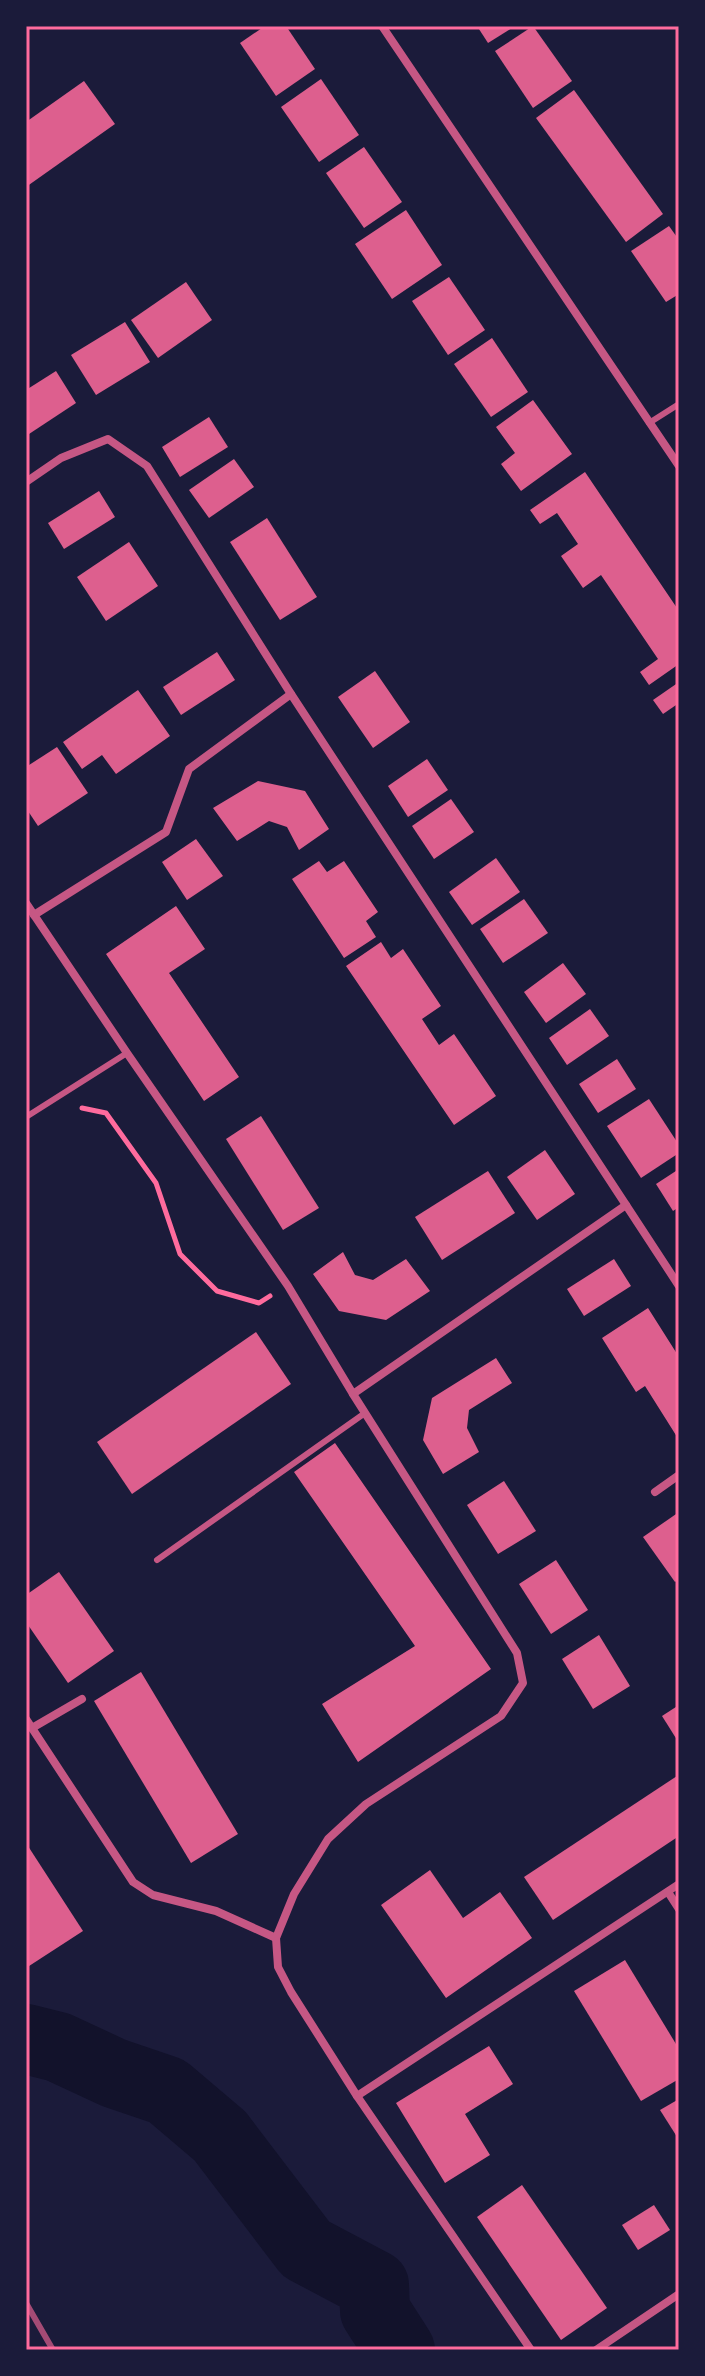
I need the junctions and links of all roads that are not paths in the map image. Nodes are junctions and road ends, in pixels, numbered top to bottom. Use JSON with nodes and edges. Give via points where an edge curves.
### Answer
{"nodes":[{"id":1,"x":382,"y":26,"type":"edge"},
{"id":2,"x":679,"y":404,"type":"edge"},
{"id":3,"x":649,"y":423,"type":"junction"},
{"id":4,"x":679,"y":466,"type":"edge"},
{"id":5,"x":26,"y":482,"type":"edge"},
{"id":6,"x":291,"y":694,"type":"junction"},
{"id":7,"x":26,"y":903,"type":"edge"},
{"id":8,"x":34,"y":915,"type":"junction"},
{"id":9,"x":127,"y":1053,"type":"junction"},
{"id":10,"x":26,"y":1117,"type":"edge"},
{"id":11,"x":626,"y":1205,"type":"junction"},
{"id":12,"x":679,"y":1286,"type":"edge"},
{"id":13,"x":353,"y":1394,"type":"junction"},
{"id":14,"x":365,"y":1413,"type":"junction"},
{"id":15,"x":679,"y":1475,"type":"edge"},
{"id":16,"x":655,"y":1492,"type":"dead end"},
{"id":17,"x":157,"y":1560,"type":"dead end"},
{"id":18,"x":82,"y":1699,"type":"dead end"},
{"id":19,"x":26,"y":1719,"type":"edge"},
{"id":20,"x":32,"y":1728,"type":"junction"},
{"id":21,"x":679,"y":1884,"type":"edge"},
{"id":22,"x":668,"y":1892,"type":"junction"},
{"id":23,"x":679,"y":1909,"type":"edge"},
{"id":24,"x":276,"y":1938,"type":"junction"},
{"id":25,"x":357,"y":2096,"type":"junction"},
{"id":26,"x":679,"y":2294,"type":"edge"},
{"id":27,"x":531,"y":2350,"type":"edge"},
{"id":28,"x":596,"y":2350,"type":"edge"}],
"edges":[{"from":1,"to":3,"type":"street"},
{"from":2,"to":3,"type":"lane"},
{"from":3,"to":4,"type":"street"},
{"from":5,"to":6,"type":"street","via":[[61,458],[108,439],[147,466]]},
{"from":6,"to":8,"type":"street","via":[[189,769],[166,832]]},
{"from":6,"to":11,"type":"street"},
{"from":7,"to":8,"type":"street"},
{"from":8,"to":9,"type":"street"},
{"from":9,"to":10,"type":"lane"},
{"from":9,"to":13,"type":"street","via":[[288,1286]]},
{"from":11,"to":12,"type":"street"},
{"from":11,"to":13,"type":"street"},
{"from":13,"to":14,"type":"street"},
{"from":14,"to":17,"type":"lane"},
{"from":14,"to":24,"type":"street","via":[[517,1653],[523,1683],[501,1716],[366,1804],[328,1839],[294,1894]]},
{"from":15,"to":16,"type":"street"},
{"from":18,"to":20,"type":"street"},
{"from":19,"to":20,"type":"street"},
{"from":20,"to":24,"type":"street","via":[[133,1882],[153,1895],[216,1911]]},
{"from":21,"to":22,"type":"street"},
{"from":22,"to":23,"type":"street"},
{"from":22,"to":25,"type":"street"},
{"from":24,"to":25,"type":"street","via":[[284,1980]]},
{"from":25,"to":27,"type":"street"},
{"from":26,"to":28,"type":"street"}]}
